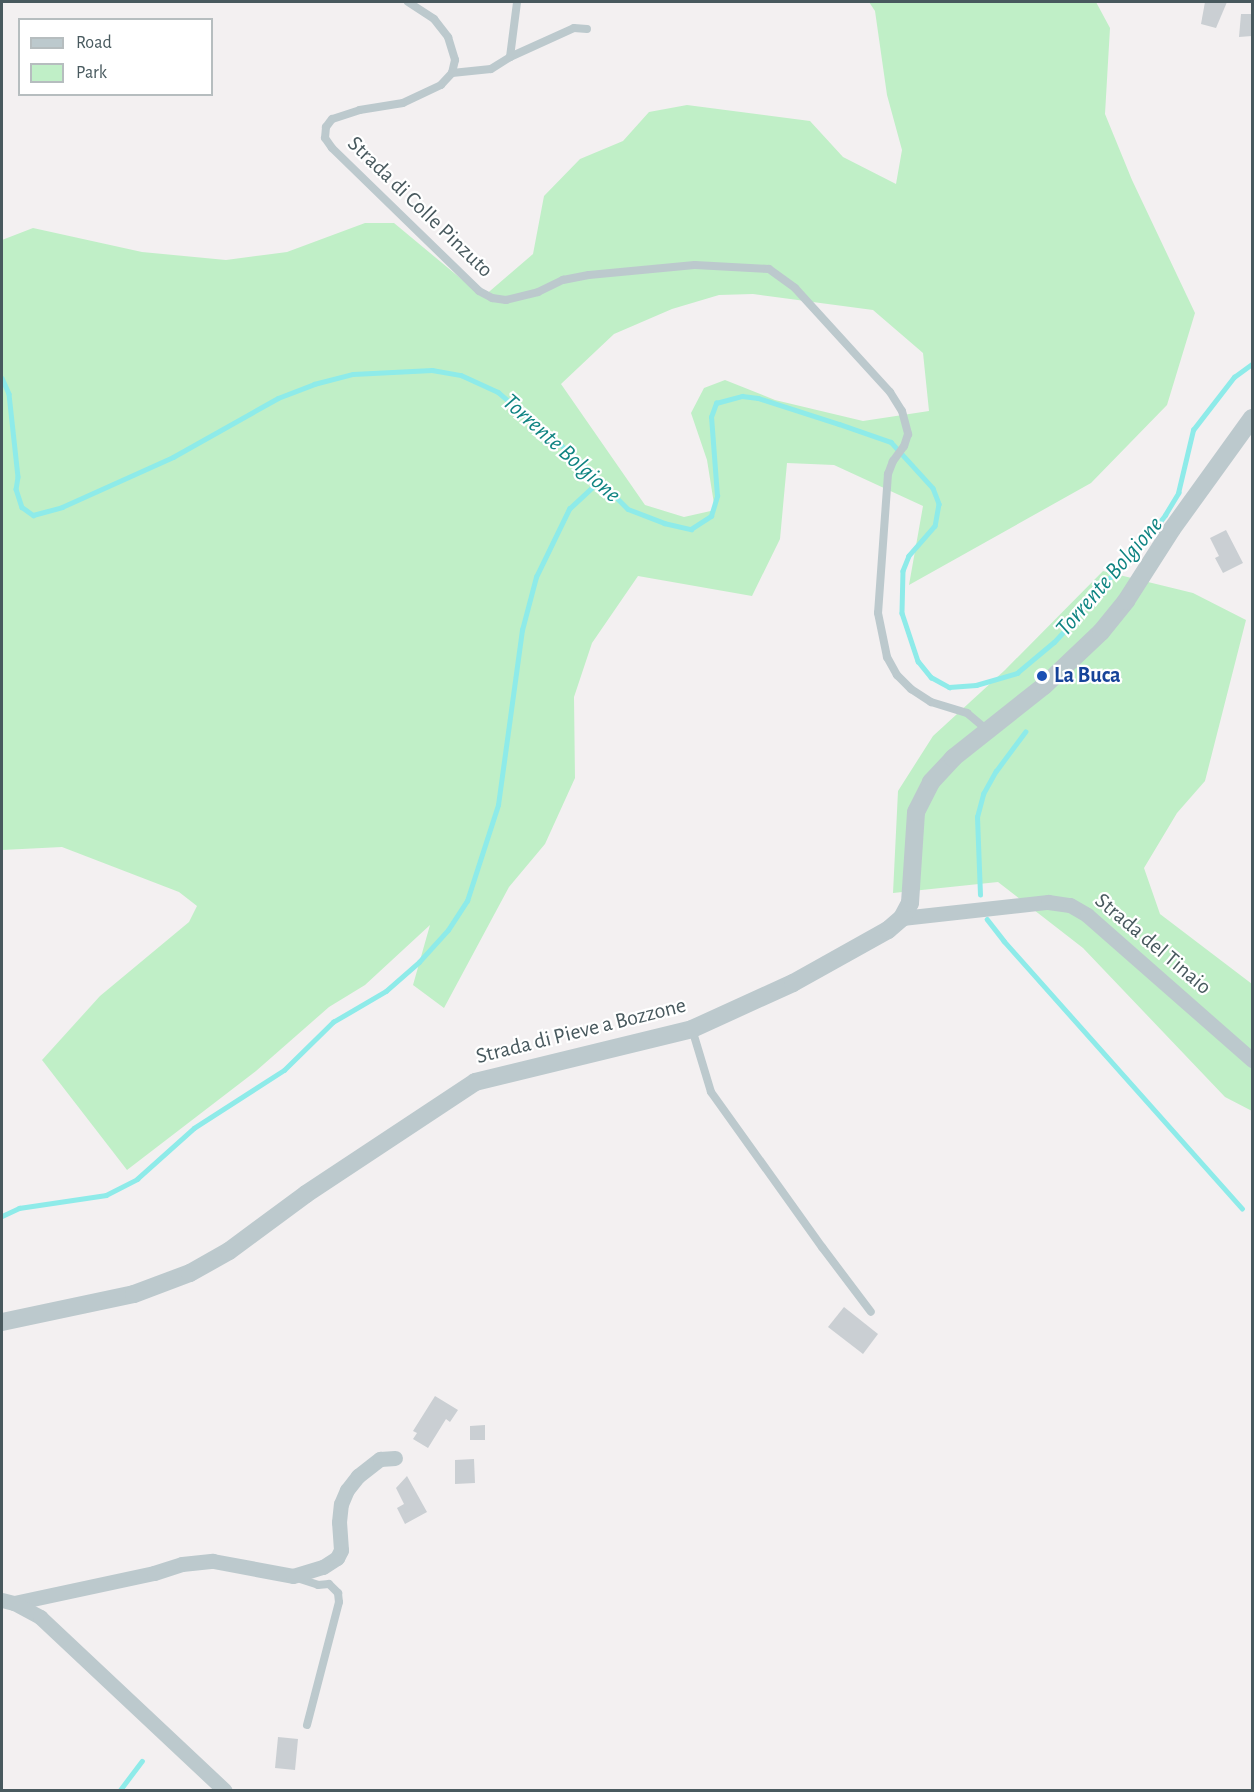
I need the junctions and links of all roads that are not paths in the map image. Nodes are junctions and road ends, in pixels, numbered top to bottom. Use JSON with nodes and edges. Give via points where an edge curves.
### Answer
{"nodes":[{"id":1,"x":408,"y":2,"type":"edge"},
{"id":2,"x":517,"y":2,"type":"edge"},
{"id":3,"x":587,"y":28,"type":"dead end"},
{"id":4,"x":510,"y":57,"type":"junction"},
{"id":5,"x":453,"y":73,"type":"junction"},
{"id":6,"x":1252,"y":418,"type":"edge"},
{"id":7,"x":987,"y":730,"type":"junction"},
{"id":8,"x":902,"y":918,"type":"junction"},
{"id":9,"x":692,"y":1029,"type":"junction"},
{"id":10,"x":1252,"y":1060,"type":"edge"},
{"id":11,"x":871,"y":1312,"type":"dead end"},
{"id":12,"x":2,"y":1322,"type":"edge"},
{"id":13,"x":395,"y":1458,"type":"dead end"},
{"id":14,"x":293,"y":1576,"type":"junction"},
{"id":15,"x":8,"y":1601,"type":"edge"},
{"id":16,"x":308,"y":1725,"type":"dead end"},
{"id":17,"x":224,"y":1791,"type":"edge"}],
"edges":[{"from":1,"to":5,"type":"lane","via":[[434,19],[447,36],[454,60]]},
{"from":2,"to":4,"type":"lane"},
{"from":3,"to":4,"type":"lane","via":[[574,28]]},
{"from":4,"to":5,"type":"lane","via":[[491,69]]},
{"from":5,"to":7,"type":"lane","name":"Strada di Colle Pinzuto","via":[[441,85],[403,103],[340,114],[326,127],[325,138],[479,291],[492,297],[506,300],[589,275],[695,265],[769,269],[795,288],[890,392],[902,411],[908,434],[893,461],[887,486],[878,613],[887,657],[897,675],[911,688],[931,702],[967,713]]},
{"from":6,"to":7,"type":"street","via":[[1101,632],[1044,686]]},
{"from":7,"to":8,"type":"street","via":[[940,771],[922,797],[915,824],[912,897]]},
{"from":8,"to":9,"type":"street","name":"Strada di Pieve a Bozzone","via":[[882,935],[793,983]]},
{"from":8,"to":10,"type":"street","name":"Strada del Tinaio","via":[[1048,902],[1070,905],[1088,915]]},
{"from":9,"to":11,"type":"lane","via":[[711,1092]]},
{"from":9,"to":12,"type":"street","name":"Strada di Pieve a Bozzone","via":[[481,1079],[416,1119],[202,1267],[134,1294]]},
{"from":13,"to":14,"type":"street","via":[[380,1460],[347,1490],[341,1504],[337,1558],[323,1567]]},
{"from":14,"to":15,"type":"street","via":[[213,1561]]},
{"from":14,"to":16,"type":"lane","via":[[318,1585],[329,1584],[338,1593],[339,1602]]},
{"from":15,"to":17,"type":"street","via":[[40,1617]]}]}
